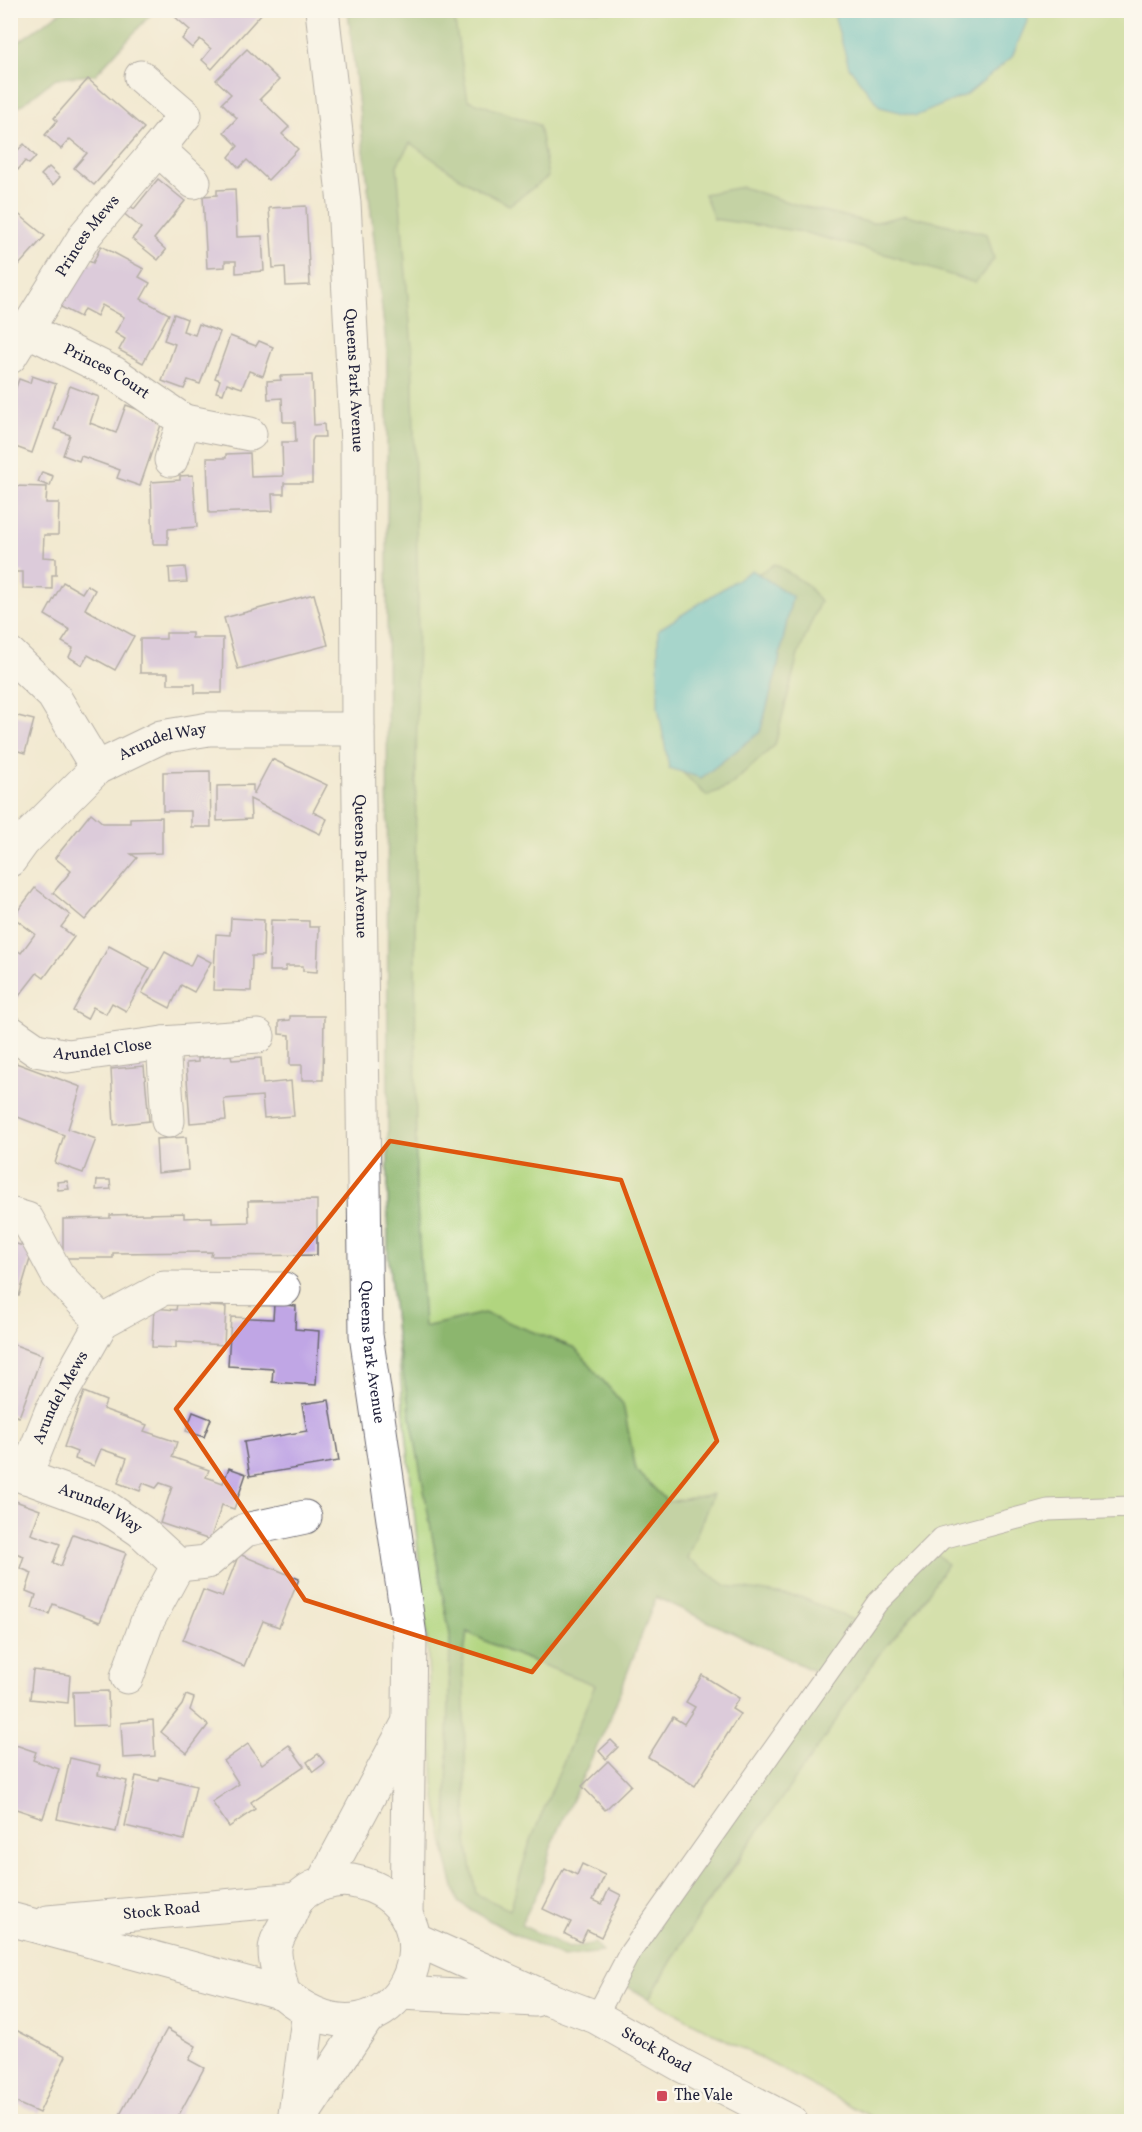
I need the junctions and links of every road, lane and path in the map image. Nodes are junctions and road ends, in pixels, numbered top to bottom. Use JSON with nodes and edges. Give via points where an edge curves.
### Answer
{"nodes":[{"id":1,"x":322,"y":10,"type":"edge"},
{"id":2,"x":141,"y":77,"type":"dead end"},
{"id":3,"x":158,"y":149,"type":"junction"},
{"id":4,"x":194,"y":182,"type":"dead end"},
{"id":5,"x":16,"y":340,"type":"edge"},
{"id":6,"x":184,"y":421,"type":"junction"},
{"id":7,"x":250,"y":434,"type":"dead end"},
{"id":8,"x":171,"y":460,"type":"dead end"},
{"id":9,"x":10,"y":654,"type":"edge"},
{"id":10,"x":358,"y":729,"type":"junction"},
{"id":11,"x":97,"y":768,"type":"junction"},
{"id":12,"x":10,"y":860,"type":"edge"},
{"id":13,"x":10,"y":1032,"type":"edge"},
{"id":14,"x":258,"y":1036,"type":"dead end"},
{"id":15,"x":164,"y":1043,"type":"junction"},
{"id":16,"x":168,"y":1121,"type":"dead end"},
{"id":17,"x":10,"y":1214,"type":"edge"},
{"id":18,"x":284,"y":1289,"type":"dead end"},
{"id":19,"x":102,"y":1322,"type":"junction"},
{"id":20,"x":18,"y":1474,"type":"edge"},
{"id":21,"x":1131,"y":1507,"type":"edge"},
{"id":22,"x":305,"y":1516,"type":"dead end"},
{"id":23,"x":178,"y":1565,"type":"junction"},
{"id":24,"x":127,"y":1677,"type":"dead end"},
{"id":25,"x":409,"y":1721,"type":"junction"},
{"id":26,"x":310,"y":1891,"type":"junction"},
{"id":27,"x":18,"y":1921,"type":"edge"},
{"id":28,"x":410,"y":1927,"type":"junction"},
{"id":29,"x":401,"y":1994,"type":"junction"},
{"id":30,"x":551,"y":2000,"type":"junction"},
{"id":31,"x":296,"y":2002,"type":"junction"},
{"id":32,"x":596,"y":2017,"type":"junction"},
{"id":33,"x":367,"y":2018,"type":"junction"},
{"id":34,"x":296,"y":2121,"type":"edge"},
{"id":35,"x":791,"y":2121,"type":"edge"}],
"edges":[{"from":1,"to":10,"type":"street","name":"Queens Park Avenue","via":[[344,203],[357,443]]},
{"from":2,"to":3,"type":"street","name":"Princes Mews","via":[[185,115]]},
{"from":3,"to":4,"type":"street"},
{"from":3,"to":5,"type":"street","name":"Princes Mews","via":[[86,234]]},
{"from":5,"to":6,"type":"street","name":"Princes Court","via":[[114,373]]},
{"from":6,"to":7,"type":"street","name":"Princes Court"},
{"from":6,"to":8,"type":"street"},
{"from":9,"to":11,"type":"street","via":[[53,695]]},
{"from":10,"to":11,"type":"street","name":"Arundel Way","via":[[210,729],[161,737]]},
{"from":10,"to":25,"type":"street","name":"Queens Park Avenue","via":[[366,1335],[410,1636]]},
{"from":11,"to":12,"type":"street","name":"Arundel Way"},
{"from":13,"to":15,"type":"street","name":"Arundel Close","via":[[36,1050],[68,1056]]},
{"from":14,"to":15,"type":"street","name":"Arundel Close"},
{"from":15,"to":16,"type":"street","name":"Arundel Close"},
{"from":17,"to":19,"type":"street","via":[[27,1219],[58,1276]]},
{"from":18,"to":19,"type":"street","via":[[164,1288]]},
{"from":19,"to":20,"type":"street","name":"Arundel Mews"},
{"from":20,"to":23,"type":"street","name":"Arundel Way","via":[[103,1505],[141,1531]]},
{"from":21,"to":32,"type":"lane","via":[[1048,1510],[942,1538],[877,1603],[629,1954]]},
{"from":22,"to":23,"type":"street","via":[[245,1530],[207,1562]]},
{"from":23,"to":24,"type":"street","via":[[147,1622]]},
{"from":25,"to":26,"type":"street","name":"Queens Park Avenue"},
{"from":25,"to":28,"type":"street","name":"Queens Park Avenue"},
{"from":26,"to":27,"type":"street","name":"Stock Road"},
{"from":26,"to":28,"type":"street","name":"Stock Road","via":[[346,1880],[369,1884],[391,1896]]},
{"from":26,"to":31,"type":"street","via":[[275,1945]]},
{"from":27,"to":31,"type":"street","name":"Stock Road"},
{"from":28,"to":29,"type":"street","name":"Stock Road","via":[[414,1968]]},
{"from":28,"to":30,"type":"street","name":"Stock Road"},
{"from":29,"to":30,"type":"street","name":"Stock Road"},
{"from":29,"to":33,"type":"street","name":"Stock Road"},
{"from":30,"to":32,"type":"street","name":"Stock Road"},
{"from":31,"to":33,"type":"street","name":"Stock Road","via":[[337,2021]]},
{"from":31,"to":34,"type":"street"},
{"from":32,"to":35,"type":"street","name":"Stock Road"},
{"from":33,"to":34,"type":"street"}]}
